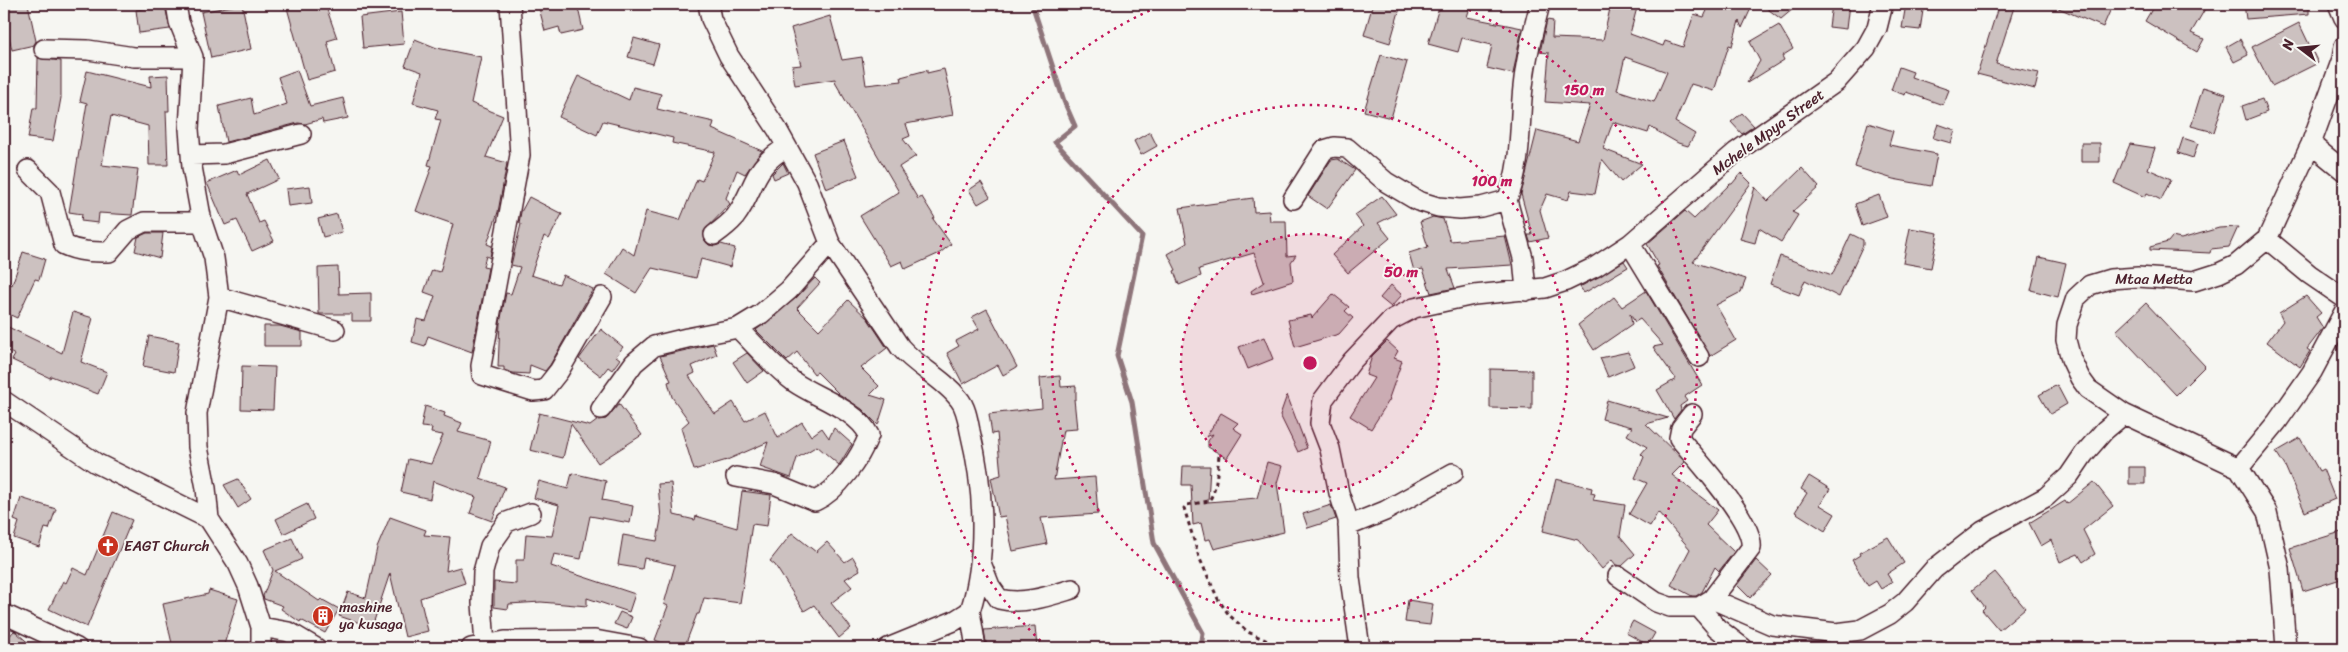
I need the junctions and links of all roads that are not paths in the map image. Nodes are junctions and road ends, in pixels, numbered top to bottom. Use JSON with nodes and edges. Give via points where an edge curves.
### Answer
{"nodes":[{"id":1,"x":176,"y":4,"type":"edge"},
{"id":2,"x":510,"y":4,"type":"edge"},
{"id":3,"x":708,"y":4,"type":"edge"},
{"id":4,"x":1540,"y":4,"type":"edge"},
{"id":5,"x":1883,"y":4,"type":"edge"},
{"id":6,"x":2338,"y":4,"type":"edge"},
{"id":7,"x":2344,"y":18,"type":"edge"},
{"id":8,"x":2344,"y":46,"type":"edge"},
{"id":9,"x":44,"y":49,"type":"dead end"},
{"id":10,"x":193,"y":57,"type":"junction"},
{"id":11,"x":301,"y":134,"type":"dead end"},
{"id":12,"x":2311,"y":144,"type":"junction"},
{"id":13,"x":787,"y":147,"type":"junction"},
{"id":14,"x":191,"y":154,"type":"junction"},
{"id":15,"x":28,"y":170,"type":"dead end"},
{"id":16,"x":2344,"y":171,"type":"edge"},
{"id":17,"x":1293,"y":199,"type":"dead end"},
{"id":18,"x":1508,"y":200,"type":"junction"},
{"id":19,"x":202,"y":222,"type":"junction"},
{"id":20,"x":714,"y":235,"type":"dead end"},
{"id":21,"x":2267,"y":238,"type":"junction"},
{"id":22,"x":830,"y":244,"type":"junction"},
{"id":23,"x":1630,"y":244,"type":"junction"},
{"id":24,"x":1526,"y":291,"type":"junction"},
{"id":25,"x":219,"y":297,"type":"junction"},
{"id":26,"x":602,"y":297,"type":"dead end"},
{"id":27,"x":2344,"y":298,"type":"edge"},
{"id":28,"x":2344,"y":312,"type":"edge"},
{"id":29,"x":738,"y":328,"type":"junction"},
{"id":30,"x":336,"y":330,"type":"dead end"},
{"id":31,"x":1699,"y":357,"type":"dead end"},
{"id":32,"x":4,"y":401,"type":"edge"},
{"id":33,"x":600,"y":409,"type":"dead end"},
{"id":34,"x":1692,"y":414,"type":"dead end"},
{"id":35,"x":2124,"y":414,"type":"junction"},
{"id":36,"x":2239,"y":468,"type":"junction"},
{"id":37,"x":1453,"y":473,"type":"dead end"},
{"id":38,"x":736,"y":477,"type":"dead end"},
{"id":39,"x":531,"y":514,"type":"dead end"},
{"id":40,"x":209,"y":519,"type":"junction"},
{"id":41,"x":1348,"y":526,"type":"junction"},
{"id":42,"x":981,"y":563,"type":"junction"},
{"id":43,"x":1618,"y":576,"type":"dead end"},
{"id":44,"x":1072,"y":589,"type":"dead end"},
{"id":45,"x":1706,"y":603,"type":"junction"},
{"id":46,"x":970,"y":612,"type":"junction"},
{"id":47,"x":4,"y":614,"type":"edge"},
{"id":48,"x":261,"y":627,"type":"junction"},
{"id":49,"x":478,"y":647,"type":"edge"},
{"id":50,"x":77,"y":648,"type":"edge"},
{"id":51,"x":261,"y":648,"type":"edge"},
{"id":52,"x":316,"y":648,"type":"edge"},
{"id":53,"x":639,"y":648,"type":"edge"},
{"id":54,"x":888,"y":648,"type":"edge"},
{"id":55,"x":976,"y":648,"type":"edge"},
{"id":56,"x":1360,"y":648,"type":"edge"},
{"id":57,"x":1743,"y":648,"type":"edge"},
{"id":58,"x":2286,"y":648,"type":"edge"}],
"edges":[{"from":1,"to":10,"type":"street","via":[[179,22]]},
{"from":2,"to":26,"type":"street","via":[[520,155],[481,366],[482,375],[533,391],[544,390],[559,371]]},
{"from":3,"to":13,"type":"street","via":[[711,19],[729,56]]},
{"from":4,"to":18,"type":"street","via":[[1527,57],[1513,188]]},
{"from":5,"to":23,"type":"street","name":"Mchele Mpya Street","via":[[1877,28],[1866,48],[1836,82],[1736,152]]},
{"from":6,"to":7,"type":"street"},
{"from":8,"to":12,"type":"street","name":"Mtaa Metta"},
{"from":9,"to":10,"type":"street","via":[[88,50],[134,57]]},
{"from":10,"to":14,"type":"street","via":[[189,128]]},
{"from":11,"to":14,"type":"street","via":[[224,154]]},
{"from":12,"to":16,"type":"street"},
{"from":12,"to":21,"type":"street","name":"Mtaa Metta"},
{"from":13,"to":20,"type":"street","via":[[760,168],[734,217]]},
{"from":13,"to":22,"type":"street","via":[[807,183]]},
{"from":14,"to":19,"type":"street"},
{"from":15,"to":19,"type":"street","via":[[50,192],[64,245],[71,249],[109,252],[128,230],[144,222]]},
{"from":17,"to":18,"type":"street","via":[[1324,150],[1334,147],[1347,148],[1386,182],[1418,201],[1460,209]]},
{"from":18,"to":24,"type":"street","via":[[1523,258]]},
{"from":19,"to":25,"type":"street","via":[[214,258]]},
{"from":21,"to":27,"type":"street","via":[[2308,274]]},
{"from":21,"to":35,"type":"street","name":"Mtaa Metta","via":[[2236,265],[2194,281],[2138,277],[2110,279],[2090,285],[2076,298],[2067,325],[2066,340],[2071,359],[2088,390]]},
{"from":22,"to":29,"type":"street","via":[[789,290],[761,314]]},
{"from":22,"to":42,"type":"street","via":[[900,347],[960,400],[977,463]]},
{"from":23,"to":24,"type":"street","name":"Mchele Mpya Street","via":[[1566,281]]},
{"from":23,"to":31,"type":"street"},
{"from":24,"to":41,"type":"street","name":"Mchele Mpya Street","via":[[1474,295],[1414,308],[1391,320],[1352,361],[1323,400],[1320,423],[1330,449]]},
{"from":25,"to":30,"type":"street"},
{"from":25,"to":40,"type":"street","via":[[197,413],[198,447]]},
{"from":28,"to":36,"type":"street","via":[[2312,372]]},
{"from":29,"to":33,"type":"street","via":[[654,346],[634,363]]},
{"from":29,"to":38,"type":"street","via":[[793,381],[841,409],[864,426],[869,435],[856,462],[825,497],[815,501],[774,484]]},
{"from":32,"to":40,"type":"street","via":[[96,463]]},
{"from":34,"to":45,"type":"street","via":[[1681,428],[1679,438],[1736,509],[1752,540],[1751,548]]},
{"from":35,"to":36,"type":"street","name":"Mtaa Metta"},
{"from":35,"to":45,"type":"street","via":[[2105,430],[2069,476],[2046,497],[1983,531],[1934,569],[1905,602],[1860,630],[1836,633],[1772,624]]},
{"from":36,"to":58,"type":"street","via":[[2266,512],[2280,569]]},
{"from":37,"to":41,"type":"street","via":[[1385,511]]},
{"from":39,"to":49,"type":"street","via":[[508,522],[490,546],[483,572]]},
{"from":40,"to":48,"type":"street","via":[[238,564]]},
{"from":41,"to":56,"type":"street","name":"Mchele Mpya Street","via":[[1350,578]]},
{"from":42,"to":44,"type":"street","via":[[990,586],[1000,599],[1011,602]]},
{"from":42,"to":46,"type":"street"},
{"from":43,"to":45,"type":"street","via":[[1670,608]]},
{"from":45,"to":57,"type":"street","via":[[1717,628]]},
{"from":46,"to":54,"type":"street"},
{"from":46,"to":55,"type":"street"},
{"from":47,"to":50,"type":"street"},
{"from":48,"to":51,"type":"street"},
{"from":48,"to":52,"type":"street","via":[[289,632]]},
{"from":49,"to":53,"type":"street","via":[[505,640],[595,640]]}]}
